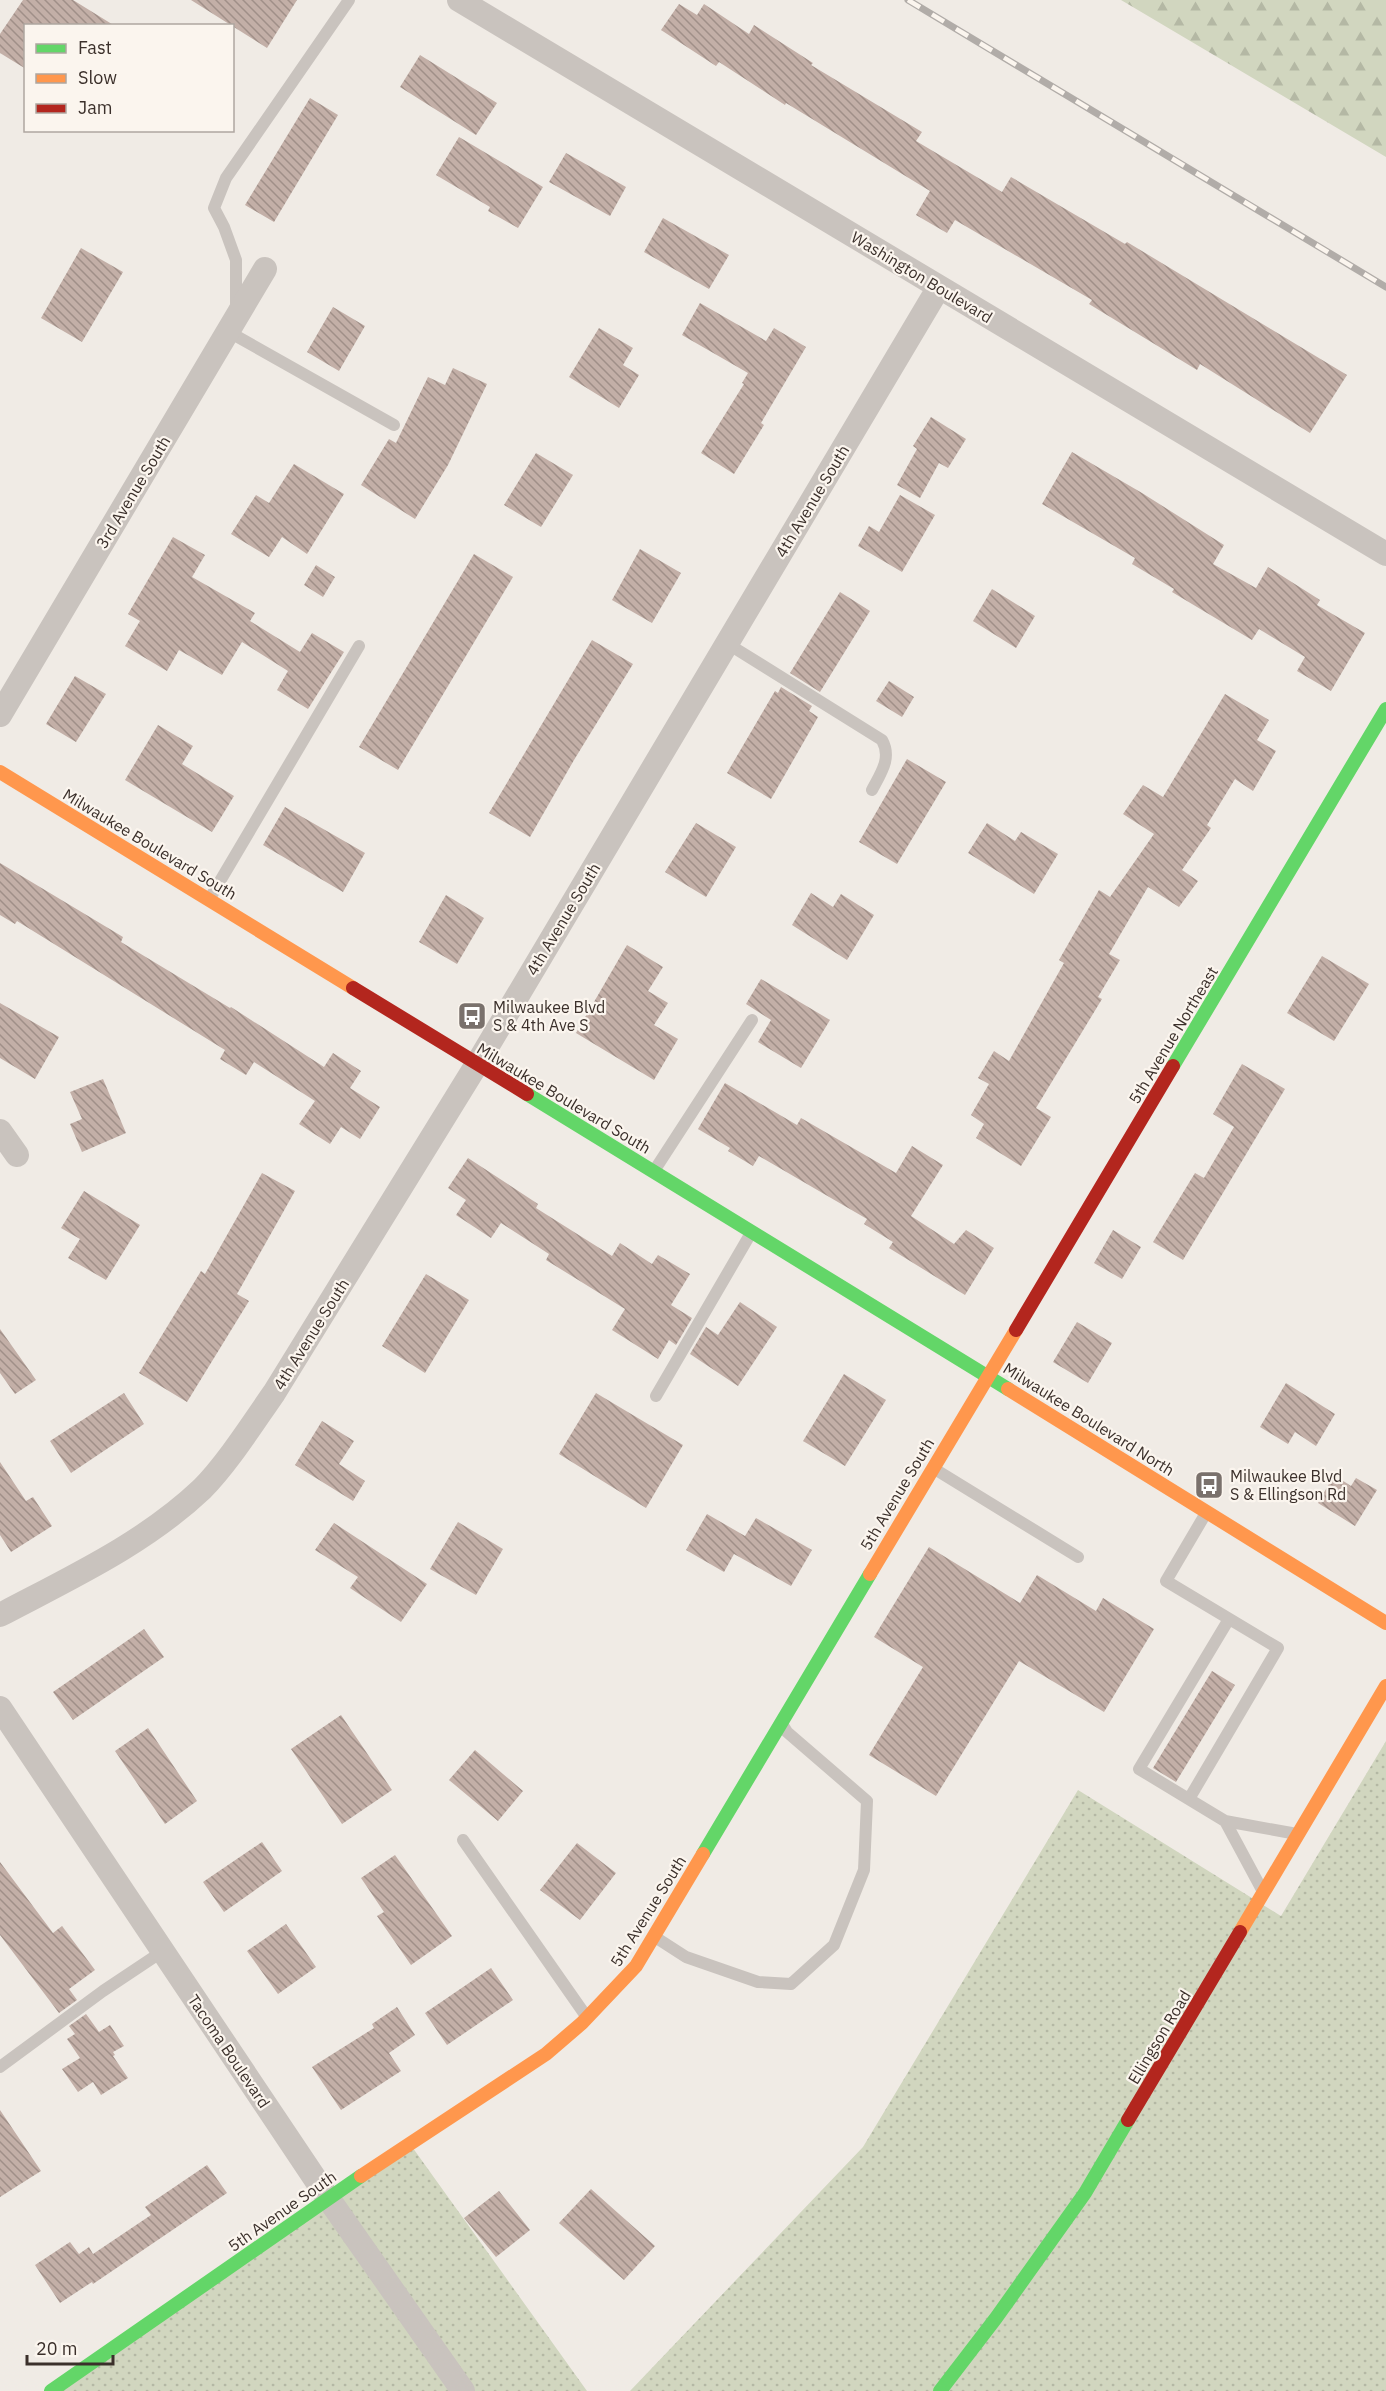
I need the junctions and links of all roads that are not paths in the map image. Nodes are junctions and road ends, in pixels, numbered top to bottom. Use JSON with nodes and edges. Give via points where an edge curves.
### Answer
{"nodes":[{"id":1,"x":349,"y":0,"type":"edge"},
{"id":2,"x":459,"y":0,"type":"edge"},
{"id":3,"x":265,"y":269,"type":"dead end"},
{"id":4,"x":939,"y":287,"type":"junction"},
{"id":5,"x":232,"y":325,"type":"junction"},
{"id":6,"x":394,"y":425,"type":"dead end"},
{"id":7,"x":1386,"y":554,"type":"edge"},
{"id":8,"x":728,"y":644,"type":"junction"},
{"id":9,"x":359,"y":646,"type":"dead end"},
{"id":10,"x":1386,"y":709,"type":"edge"},
{"id":11,"x":0,"y":715,"type":"edge"},
{"id":12,"x":0,"y":772,"type":"edge"},
{"id":13,"x":872,"y":790,"type":"dead end"},
{"id":14,"x":209,"y":899,"type":"junction"},
{"id":15,"x":752,"y":1020,"type":"dead end"},
{"id":16,"x":477,"y":1064,"type":"junction"},
{"id":17,"x":0,"y":1131,"type":"edge"},
{"id":18,"x":17,"y":1155,"type":"dead end"},
{"id":19,"x":654,"y":1172,"type":"junction"},
{"id":20,"x":752,"y":1231,"type":"junction"},
{"id":21,"x":989,"y":1377,"type":"junction"},
{"id":22,"x":656,"y":1396,"type":"dead end"},
{"id":23,"x":932,"y":1467,"type":"junction"},
{"id":24,"x":1207,"y":1512,"type":"junction"},
{"id":25,"x":1078,"y":1557,"type":"dead end"},
{"id":26,"x":0,"y":1615,"type":"edge"},
{"id":27,"x":1229,"y":1619,"type":"junction"},
{"id":28,"x":1386,"y":1623,"type":"edge"},
{"id":29,"x":1386,"y":1686,"type":"edge"},
{"id":30,"x":0,"y":1708,"type":"edge"},
{"id":31,"x":781,"y":1722,"type":"junction"},
{"id":32,"x":1189,"y":1799,"type":"junction"},
{"id":33,"x":1225,"y":1821,"type":"junction"},
{"id":34,"x":1298,"y":1834,"type":"junction"},
{"id":35,"x":463,"y":1840,"type":"dead end"},
{"id":36,"x":1263,"y":1892,"type":"junction"},
{"id":37,"x":654,"y":1936,"type":"junction"},
{"id":38,"x":163,"y":1952,"type":"junction"},
{"id":39,"x":588,"y":2019,"type":"junction"},
{"id":40,"x":0,"y":2067,"type":"edge"},
{"id":41,"x":328,"y":2198,"type":"junction"},
{"id":42,"x":51,"y":2391,"type":"edge"},
{"id":43,"x":463,"y":2391,"type":"edge"},
{"id":44,"x":940,"y":2391,"type":"edge"}],
"edges":[{"from":1,"to":5,"type":"lane","via":[[226,178],[214,208],[236,260]]},
{"from":2,"to":4,"type":"street","name":"Washington Boulevard"},
{"from":3,"to":5,"type":"street","name":"3rd Avenue South"},
{"from":4,"to":7,"type":"street","name":"Washington Boulevard"},
{"from":4,"to":8,"type":"street","name":"4th Avenue South"},
{"from":5,"to":6,"type":"lane"},
{"from":5,"to":11,"type":"street","name":"3rd Avenue South"},
{"from":8,"to":13,"type":"lane","via":[[882,740],[887,757]]},
{"from":8,"to":16,"type":"street","name":"4th Avenue South"},
{"from":9,"to":14,"type":"lane"},
{"from":10,"to":21,"type":"street","name":"5th Avenue Northeast"},
{"from":12,"to":14,"type":"street","name":"Milwaukee Boulevard South"},
{"from":14,"to":16,"type":"street","name":"Milwaukee Boulevard South"},
{"from":15,"to":19,"type":"lane"},
{"from":16,"to":19,"type":"street","name":"Milwaukee Boulevard South"},
{"from":16,"to":26,"type":"street","name":"4th Avenue South","via":[[274,1393],[203,1488],[116,1554]]},
{"from":17,"to":18,"type":"street"},
{"from":19,"to":20,"type":"street","name":"Milwaukee Boulevard South"},
{"from":20,"to":21,"type":"street","name":"Milwaukee Boulevard South"},
{"from":20,"to":22,"type":"lane"},
{"from":21,"to":23,"type":"street","name":"5th Avenue South"},
{"from":21,"to":24,"type":"street","name":"Milwaukee Boulevard North"},
{"from":23,"to":25,"type":"lane"},
{"from":23,"to":31,"type":"street","name":"5th Avenue South"},
{"from":24,"to":27,"type":"lane","via":[[1166,1581]]},
{"from":24,"to":28,"type":"street","name":"Milwaukee Boulevard North"},
{"from":27,"to":32,"type":"lane","via":[[1278,1648]]},
{"from":27,"to":32,"type":"lane","via":[[1139,1769]]},
{"from":29,"to":34,"type":"street","name":"Ellingson Road"},
{"from":30,"to":38,"type":"street","name":"Tacoma Boulevard"},
{"from":31,"to":37,"type":"street","name":"5th Avenue South"},
{"from":31,"to":37,"type":"lane","via":[[787,1732],[867,1801],[864,1870],[834,1945],[791,1984],[769,1983],[686,1957]]},
{"from":32,"to":33,"type":"lane"},
{"from":33,"to":34,"type":"lane"},
{"from":33,"to":36,"type":"lane"},
{"from":34,"to":36,"type":"street","name":"Ellingson Road"},
{"from":35,"to":39,"type":"lane"},
{"from":36,"to":44,"type":"street","name":"Ellingson Road","via":[[1085,2193]]},
{"from":37,"to":39,"type":"street","name":"5th Avenue South","via":[[636,1966]]},
{"from":38,"to":40,"type":"lane"},
{"from":38,"to":41,"type":"street","name":"Tacoma Boulevard"},
{"from":39,"to":41,"type":"street","name":"5th Avenue South","via":[[546,2054]]},
{"from":41,"to":42,"type":"street","name":"5th Avenue South"},
{"from":41,"to":43,"type":"street","name":"Tacoma Boulevard"}]}
